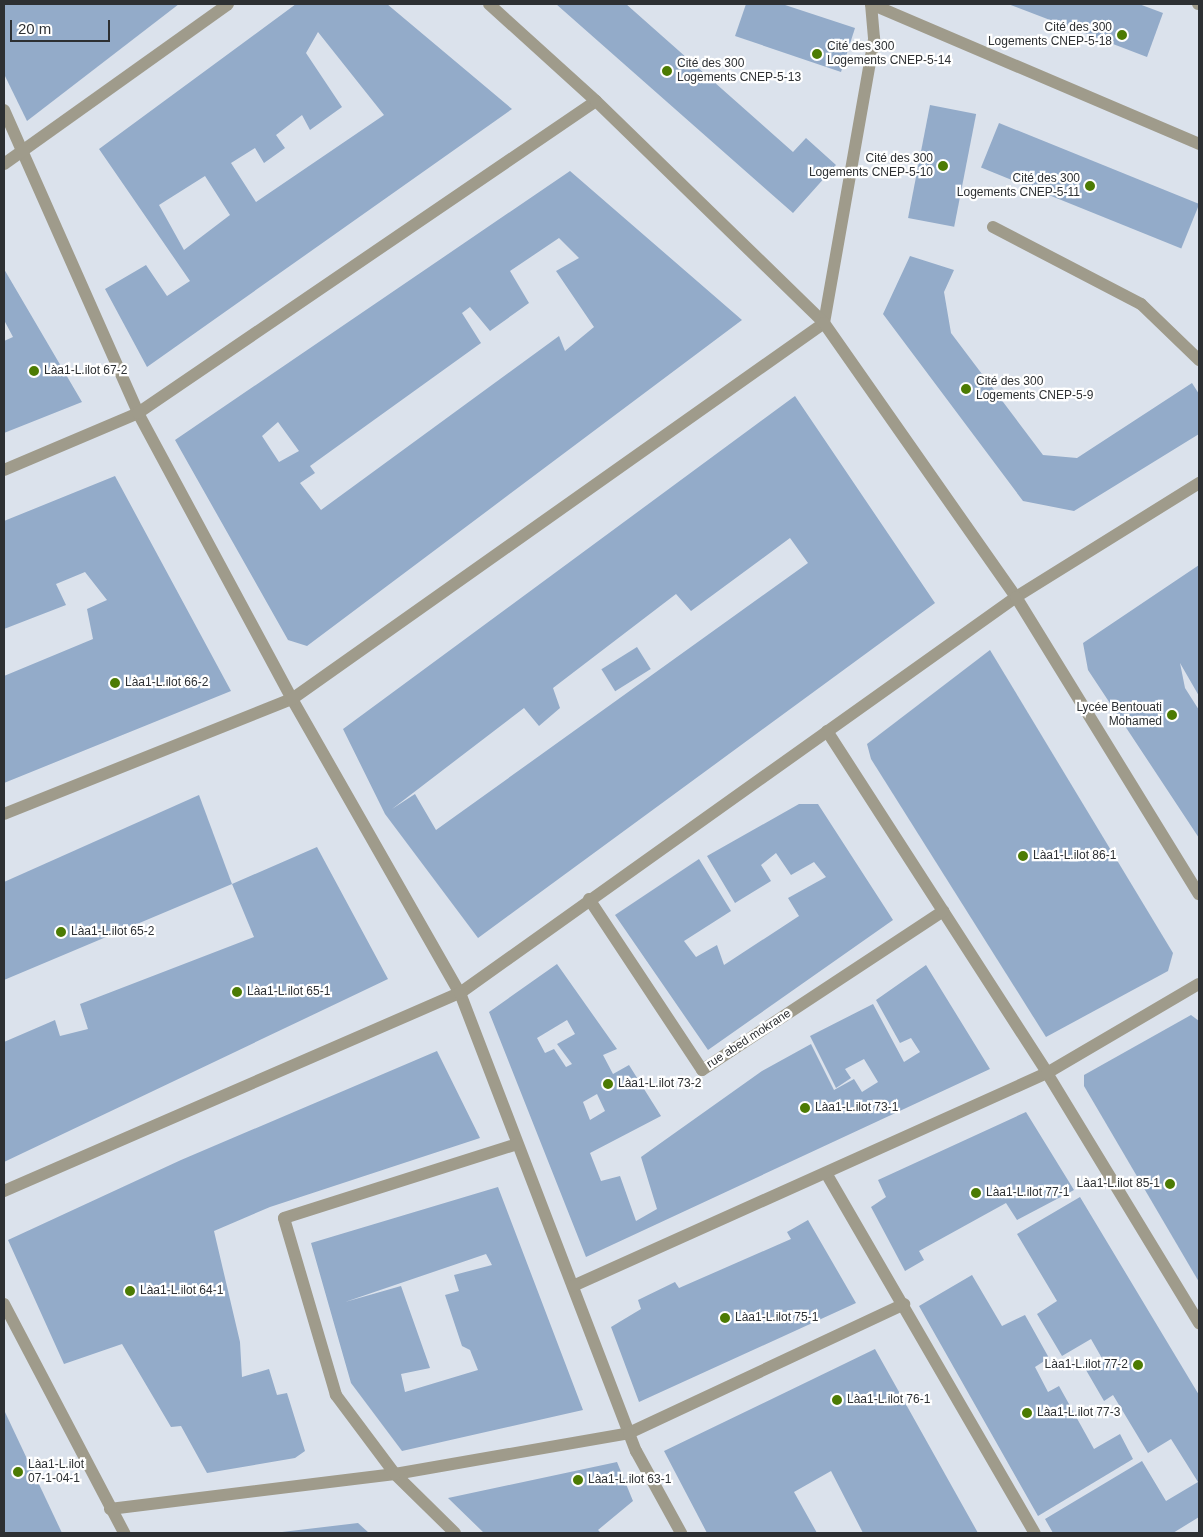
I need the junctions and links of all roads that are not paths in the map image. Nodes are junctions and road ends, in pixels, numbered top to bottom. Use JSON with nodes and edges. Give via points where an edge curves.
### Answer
{"nodes":[{"id":1,"x":228,"y":4,"type":"edge"},
{"id":2,"x":489,"y":4,"type":"edge"},
{"id":3,"x":871,"y":4,"type":"edge"},
{"id":4,"x":596,"y":101,"type":"junction"},
{"id":5,"x":4,"y":110,"type":"edge"},
{"id":6,"x":1199,"y":144,"type":"edge"},
{"id":7,"x":22,"y":155,"type":"junction"},
{"id":8,"x":4,"y":164,"type":"edge"},
{"id":9,"x":993,"y":227,"type":"dead end"},
{"id":10,"x":824,"y":323,"type":"junction"},
{"id":11,"x":1199,"y":360,"type":"edge"},
{"id":12,"x":138,"y":413,"type":"junction"},
{"id":13,"x":4,"y":470,"type":"edge"},
{"id":14,"x":1199,"y":482,"type":"edge"},
{"id":15,"x":1016,"y":597,"type":"junction"},
{"id":16,"x":292,"y":699,"type":"junction"},
{"id":17,"x":827,"y":731,"type":"junction"},
{"id":18,"x":4,"y":814,"type":"edge"},
{"id":19,"x":1199,"y":894,"type":"edge"},
{"id":20,"x":589,"y":899,"type":"junction"},
{"id":21,"x":943,"y":911,"type":"junction"},
{"id":22,"x":1199,"y":984,"type":"edge"},
{"id":23,"x":460,"y":993,"type":"junction"},
{"id":24,"x":1047,"y":1074,"type":"junction"},
{"id":25,"x":517,"y":1144,"type":"junction"},
{"id":26,"x":826,"y":1173,"type":"junction"},
{"id":27,"x":4,"y":1191,"type":"edge"},
{"id":28,"x":573,"y":1286,"type":"junction"},
{"id":29,"x":4,"y":1304,"type":"edge"},
{"id":30,"x":904,"y":1304,"type":"junction"},
{"id":31,"x":1199,"y":1323,"type":"edge"},
{"id":32,"x":629,"y":1433,"type":"junction"},
{"id":33,"x":395,"y":1474,"type":"junction"},
{"id":34,"x":110,"y":1509,"type":"junction"},
{"id":35,"x":124,"y":1533,"type":"edge"},
{"id":36,"x":455,"y":1533,"type":"edge"},
{"id":37,"x":681,"y":1533,"type":"edge"},
{"id":38,"x":1035,"y":1533,"type":"edge"}],
"edges":[{"from":1,"to":7,"type":"street"},
{"from":2,"to":4,"type":"street"},
{"from":3,"to":6,"type":"street"},
{"from":3,"to":10,"type":"street","via":[[874,38]]},
{"from":4,"to":10,"type":"street"},
{"from":4,"to":12,"type":"street"},
{"from":5,"to":7,"type":"street"},
{"from":7,"to":8,"type":"street"},
{"from":7,"to":12,"type":"street"},
{"from":9,"to":11,"type":"street","via":[[1142,304]]},
{"from":10,"to":15,"type":"street"},
{"from":10,"to":16,"type":"street"},
{"from":12,"to":13,"type":"street"},
{"from":12,"to":16,"type":"street"},
{"from":14,"to":15,"type":"street"},
{"from":15,"to":17,"type":"street"},
{"from":15,"to":19,"type":"street"},
{"from":16,"to":18,"type":"street"},
{"from":16,"to":23,"type":"street"},
{"from":17,"to":20,"type":"street"},
{"from":17,"to":21,"type":"street"},
{"from":20,"to":21,"type":"street","name":"rue abed mokrane","via":[[702,1070]]},
{"from":20,"to":23,"type":"street"},
{"from":21,"to":24,"type":"street"},
{"from":22,"to":24,"type":"street"},
{"from":23,"to":25,"type":"street"},
{"from":23,"to":27,"type":"street"},
{"from":24,"to":26,"type":"street"},
{"from":24,"to":31,"type":"street"},
{"from":25,"to":28,"type":"street"},
{"from":25,"to":33,"type":"street","via":[[284,1218],[336,1395]]},
{"from":26,"to":28,"type":"street"},
{"from":26,"to":30,"type":"street"},
{"from":28,"to":32,"type":"street"},
{"from":29,"to":34,"type":"street"},
{"from":30,"to":32,"type":"street"},
{"from":30,"to":38,"type":"street"},
{"from":32,"to":33,"type":"street"},
{"from":32,"to":37,"type":"street"},
{"from":33,"to":34,"type":"street"},
{"from":33,"to":36,"type":"street"},
{"from":34,"to":35,"type":"street"}]}
